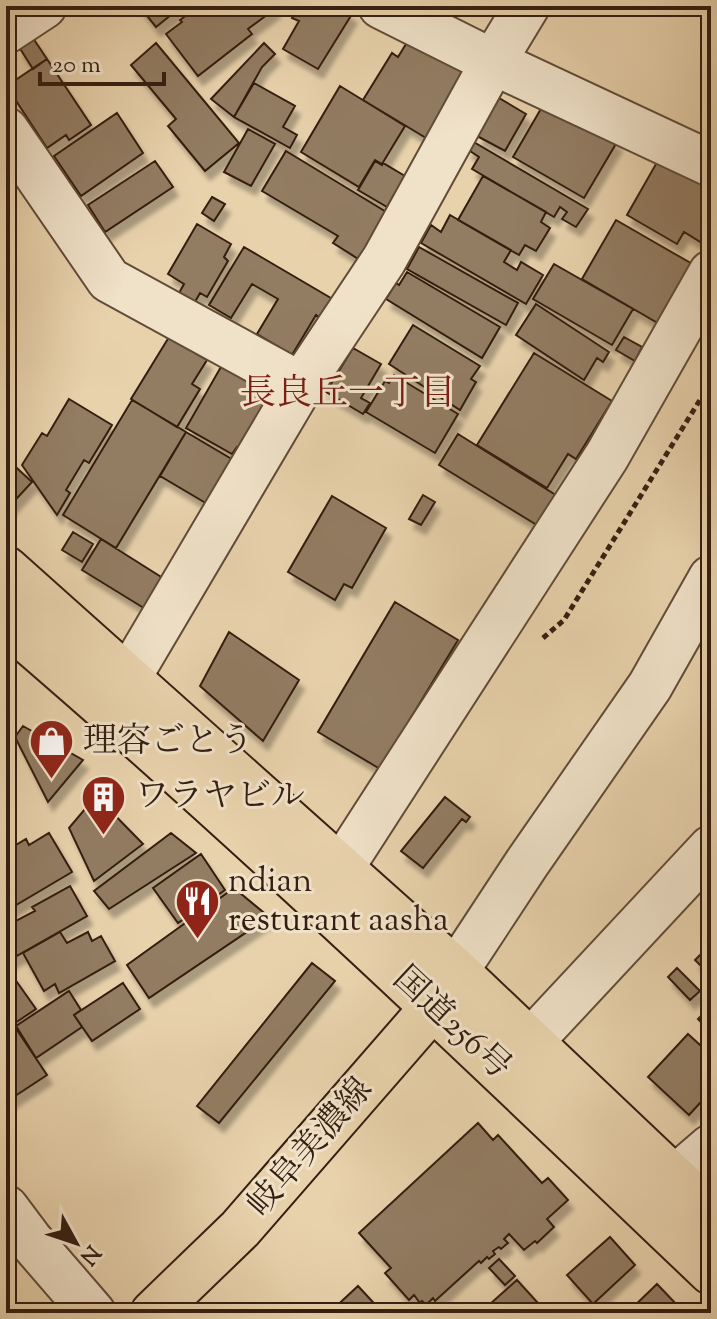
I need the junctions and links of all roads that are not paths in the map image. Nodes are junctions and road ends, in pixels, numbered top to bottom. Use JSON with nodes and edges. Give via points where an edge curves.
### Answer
{"nodes":[{"id":1,"x":44,"y":6,"type":"edge"},
{"id":2,"x":381,"y":6,"type":"edge"},
{"id":3,"x":527,"y":6,"type":"edge"},
{"id":4,"x":6,"y":31,"type":"edge"},
{"id":5,"x":493,"y":62,"type":"junction"},
{"id":6,"x":6,"y":130,"type":"edge"},
{"id":7,"x":711,"y":164,"type":"edge"},
{"id":8,"x":711,"y":273,"type":"edge"},
{"id":9,"x":301,"y":385,"type":"junction"},
{"id":10,"x":6,"y":569,"type":"edge"},
{"id":11,"x":711,"y":578,"type":"edge"},
{"id":12,"x":6,"y":622,"type":"edge"},
{"id":13,"x":128,"y":678,"type":"junction"},
{"id":14,"x":711,"y":848,"type":"edge"},
{"id":15,"x":341,"y":868,"type":"junction"},
{"id":16,"x":445,"y":989,"type":"junction"},
{"id":17,"x":531,"y":1041,"type":"junction"},
{"id":18,"x":711,"y":1147,"type":"edge"},
{"id":19,"x":675,"y":1178,"type":"junction"},
{"id":20,"x":6,"y":1208,"type":"edge"},
{"id":21,"x":711,"y":1213,"type":"edge"},
{"id":22,"x":711,"y":1272,"type":"edge"},
{"id":23,"x":93,"y":1313,"type":"edge"},
{"id":24,"x":153,"y":1313,"type":"edge"}],
"edges":[{"from":1,"to":4,"type":"street"},
{"from":2,"to":5,"type":"street"},
{"from":3,"to":5,"type":"street"},
{"from":5,"to":7,"type":"street"},
{"from":5,"to":9,"type":"street","via":[[384,260]]},
{"from":6,"to":9,"type":"street","via":[[109,280]]},
{"from":8,"to":15,"type":"street","via":[[607,456]]},
{"from":9,"to":13,"type":"street"},
{"from":10,"to":13,"type":"main road","name":"国道256号"},
{"from":11,"to":16,"type":"street","via":[[650,686]]},
{"from":12,"to":16,"type":"main road","name":"国道256号"},
{"from":13,"to":15,"type":"main road","name":"国道256号"},
{"from":14,"to":17,"type":"street"},
{"from":15,"to":16,"type":"main road","name":"国道256号"},
{"from":16,"to":17,"type":"main road","name":"国道256号"},
{"from":16,"to":22,"type":"main road","name":"国道256号"},
{"from":16,"to":24,"type":"main road","name":"岐阜美濃線","via":[[240,1229]]},
{"from":17,"to":19,"type":"main road","name":"国道256号"},
{"from":18,"to":19,"type":"street"},
{"from":19,"to":21,"type":"main road","name":"国道256号"},
{"from":20,"to":23,"type":"street"}]}
